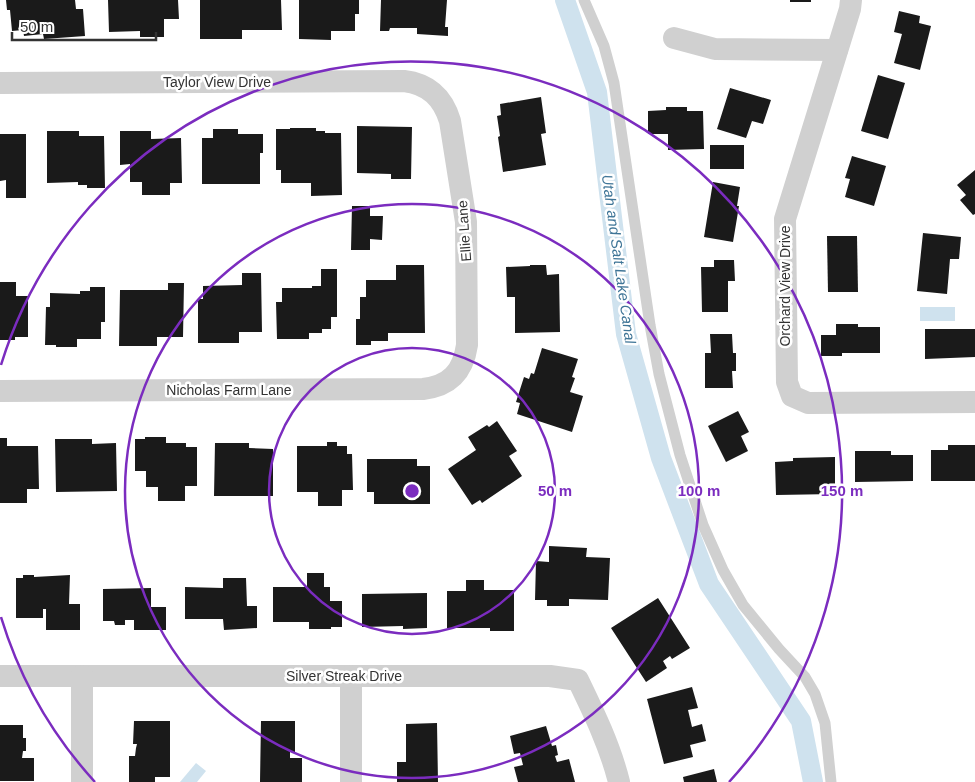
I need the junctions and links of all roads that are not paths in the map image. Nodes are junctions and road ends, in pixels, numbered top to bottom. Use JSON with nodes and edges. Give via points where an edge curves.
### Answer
{"nodes":[{"id":1,"x":584,"y":0,"type":"edge"},
{"id":2,"x":851,"y":0,"type":"edge"},
{"id":3,"x":674,"y":38,"type":"dead end"},
{"id":4,"x":837,"y":50,"type":"junction"},
{"id":5,"x":0,"y":83,"type":"edge"},
{"id":6,"x":431,"y":90,"type":"joint"},
{"id":7,"x":454,"y":376,"type":"joint"},
{"id":8,"x":0,"y":390,"type":"edge"},
{"id":9,"x":975,"y":402,"type":"edge"},
{"id":10,"x":0,"y":676,"type":"edge"},
{"id":11,"x":82,"y":676,"type":"junction"},
{"id":12,"x":351,"y":676,"type":"junction"},
{"id":13,"x":82,"y":782,"type":"edge"},
{"id":14,"x":351,"y":782,"type":"edge"},
{"id":15,"x":619,"y":782,"type":"edge"},
{"id":16,"x":831,"y":782,"type":"edge"}],
"edges":[{"from":1,"to":16,"type":"lane","via":[[604,46],[614,83],[650,325],[680,455],[703,525],[723,570],[743,605],[805,677],[815,694],[825,723]]},
{"from":2,"to":4,"type":"street","name":"Orchard View Drive"},
{"from":3,"to":4,"type":"street","via":[[715,49]]},
{"from":4,"to":9,"type":"street","name":"Orchard View Drive","via":[[785,219],[786,369],[792,396],[808,402]]},
{"from":5,"to":6,"type":"street","name":"Taylor View Drive","via":[[404,81]]},
{"from":6,"to":7,"type":"street","name":"Ellie Lane","via":[[443,103],[450,121],[466,222],[467,345],[463,362]]},
{"from":7,"to":8,"type":"street","name":"Nicholas Farm Lane","via":[[440,385],[423,389]]},
{"from":10,"to":11,"type":"street","name":"Silver Streak Drive"},
{"from":11,"to":12,"type":"street","name":"Silver Streak Drive"},
{"from":11,"to":13,"type":"street"},
{"from":12,"to":14,"type":"street"},
{"from":12,"to":15,"type":"street","name":"Silver Streak Drive","via":[[550,676],[578,680],[598,720]]}]}
